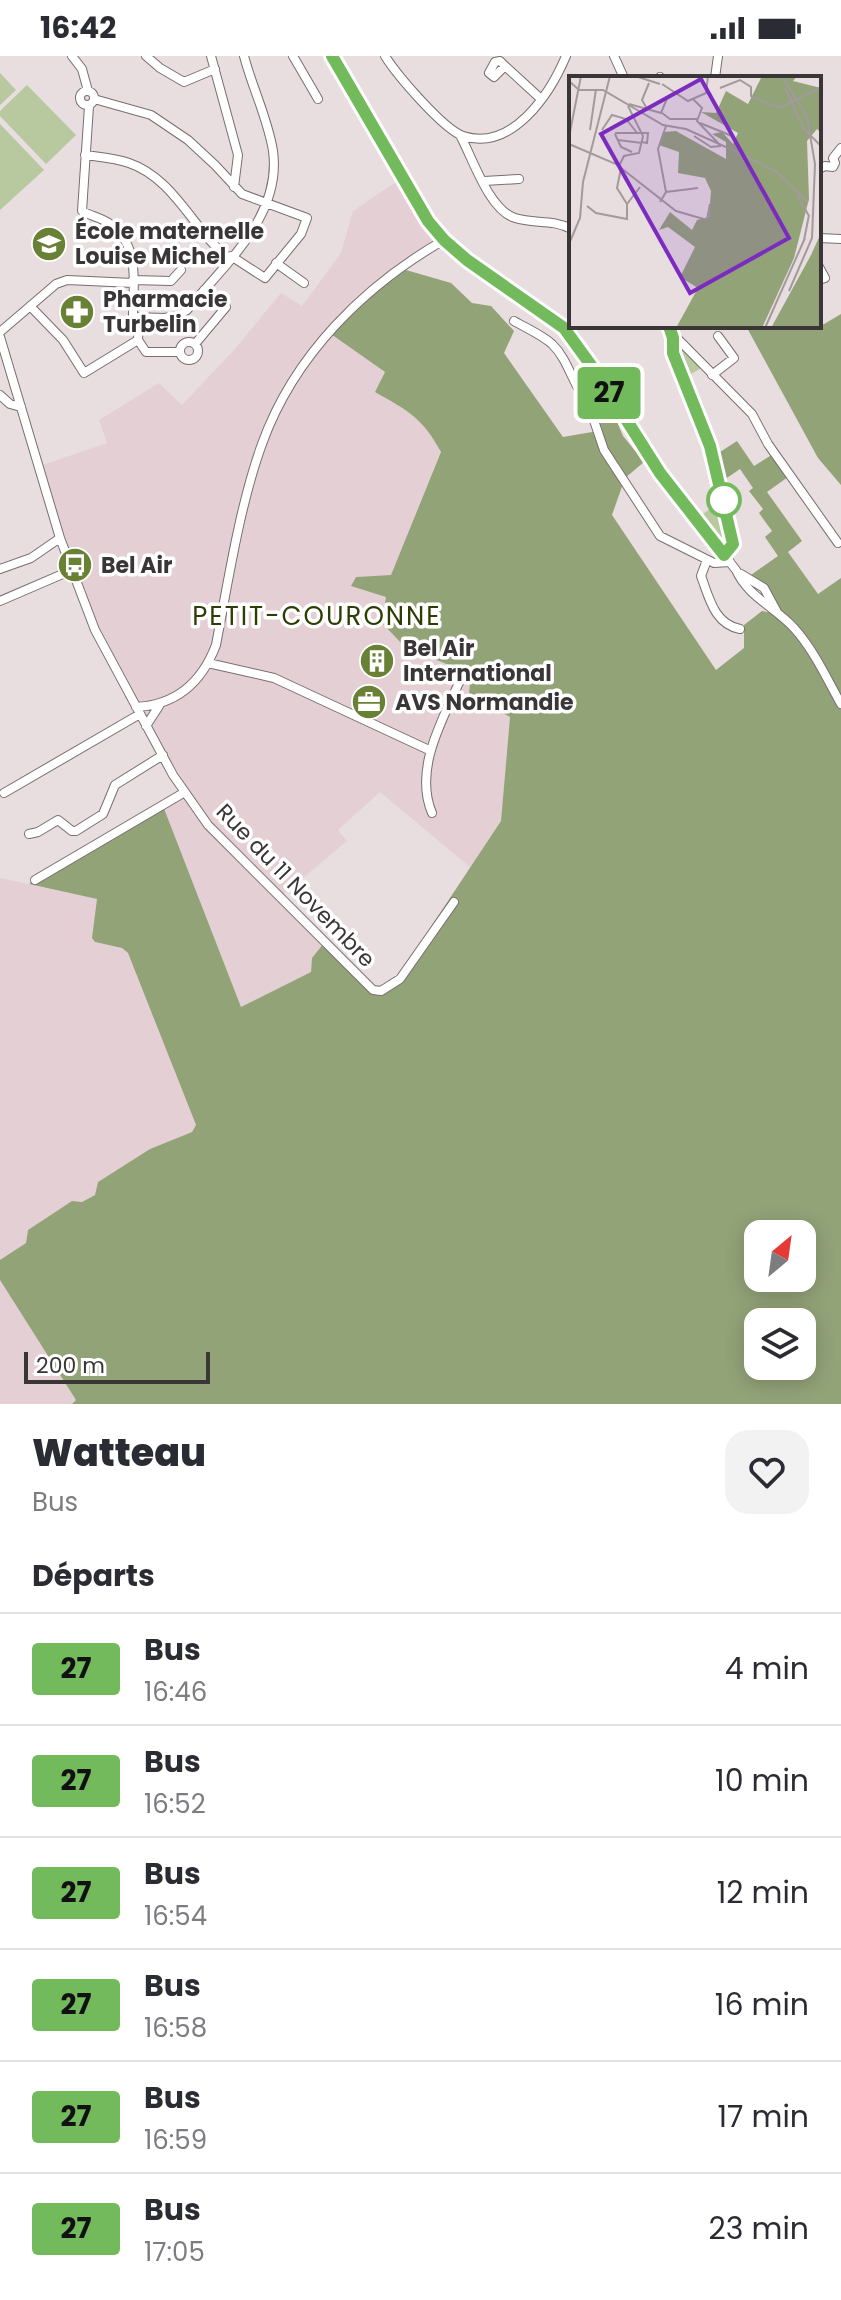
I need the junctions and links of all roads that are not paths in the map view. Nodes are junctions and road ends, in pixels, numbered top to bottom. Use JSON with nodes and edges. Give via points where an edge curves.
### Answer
{"nodes":[{"id":1,"x":72,"y":56,"type":"edge"},
{"id":2,"x":146,"y":56,"type":"edge"},
{"id":3,"x":211,"y":56,"type":"edge"},
{"id":4,"x":244,"y":56,"type":"edge"},
{"id":5,"x":293,"y":56,"type":"edge"},
{"id":6,"x":332,"y":56,"type":"edge"},
{"id":7,"x":385,"y":56,"type":"edge"},
{"id":8,"x":566,"y":56,"type":"edge"},
{"id":9,"x":614,"y":56,"type":"edge"},
{"id":10,"x":718,"y":56,"type":"edge"},
{"id":11,"x":505,"y":66,"type":"dead end"},
{"id":12,"x":215,"y":69,"type":"junction"},
{"id":13,"x":623,"y":76,"type":"edge"},
{"id":14,"x":715,"y":76,"type":"edge"},
{"id":15,"x":318,"y":99,"type":"dead end"},
{"id":16,"x":541,"y":99,"type":"junction"},
{"id":17,"x":92,"y":102,"type":"junction"},
{"id":18,"x":460,"y":135,"type":"junction"},
{"id":19,"x":841,"y":148,"type":"edge"},
{"id":20,"x":85,"y":155,"type":"junction"},
{"id":21,"x":830,"y":166,"type":"edge"},
{"id":22,"x":519,"y":179,"type":"dead end"},
{"id":23,"x":484,"y":181,"type":"junction"},
{"id":24,"x":234,"y":188,"type":"junction"},
{"id":25,"x":268,"y":204,"type":"junction"},
{"id":26,"x":569,"y":228,"type":"edge"},
{"id":27,"x":821,"y":238,"type":"edge"},
{"id":28,"x":841,"y":239,"type":"edge"},
{"id":29,"x":444,"y":240,"type":"junction"},
{"id":30,"x":230,"y":258,"type":"junction"},
{"id":31,"x":276,"y":263,"type":"junction"},
{"id":32,"x":181,"y":270,"type":"dead end"},
{"id":33,"x":133,"y":282,"type":"junction"},
{"id":34,"x":304,"y":283,"type":"dead end"},
{"id":35,"x":204,"y":290,"type":"junction"},
{"id":36,"x":30,"y":306,"type":"junction"},
{"id":37,"x":139,"y":317,"type":"junction"},
{"id":38,"x":514,"y":321,"type":"dead end"},
{"id":39,"x":670,"y":329,"type":"edge"},
{"id":40,"x":0,"y":334,"type":"edge"},
{"id":41,"x":718,"y":336,"type":"dead end"},
{"id":42,"x":138,"y":340,"type":"junction"},
{"id":43,"x":195,"y":344,"type":"junction"},
{"id":44,"x":179,"y":352,"type":"junction"},
{"id":45,"x":2,"y":353,"type":"edge"},
{"id":46,"x":712,"y":375,"type":"junction"},
{"id":47,"x":0,"y":395,"type":"edge"},
{"id":48,"x":588,"y":403,"type":"junction"},
{"id":49,"x":21,"y":407,"type":"junction"},
{"id":50,"x":622,"y":414,"type":"junction"},
{"id":51,"x":60,"y":538,"type":"junction"},
{"id":52,"x":838,"y":543,"type":"dead end"},
{"id":53,"x":0,"y":556,"type":"edge"},
{"id":54,"x":727,"y":559,"type":"junction"},
{"id":55,"x":707,"y":560,"type":"junction"},
{"id":56,"x":2,"y":568,"type":"edge"},
{"id":57,"x":72,"y":570,"type":"junction"},
{"id":58,"x":0,"y":601,"type":"edge"},
{"id":59,"x":740,"y":629,"type":"dead end"},
{"id":60,"x":208,"y":663,"type":"junction"},
{"id":61,"x":462,"y":676,"type":"dead end"},
{"id":62,"x":841,"y":704,"type":"edge"},
{"id":63,"x":159,"y":706,"type":"junction"},
{"id":64,"x":138,"y":711,"type":"junction"},
{"id":65,"x":146,"y":726,"type":"junction"},
{"id":66,"x":429,"y":750,"type":"junction"},
{"id":67,"x":163,"y":755,"type":"junction"},
{"id":68,"x":185,"y":792,"type":"junction"},
{"id":69,"x":4,"y":793,"type":"dead end"},
{"id":70,"x":432,"y":813,"type":"dead end"},
{"id":71,"x":29,"y":834,"type":"dead end"},
{"id":72,"x":35,"y":880,"type":"dead end"},
{"id":73,"x":454,"y":902,"type":"dead end"}],
"edges":[{"from":1,"to":17,"type":"street","via":[[93,94]]},
{"from":2,"to":12,"type":"street","via":[[184,82]]},
{"from":3,"to":12,"type":"street"},
{"from":4,"to":25,"type":"street","via":[[272,149]]},
{"from":5,"to":15,"type":"street"},
{"from":6,"to":29,"type":"street"},
{"from":7,"to":18,"type":"street","via":[[414,94]]},
{"from":8,"to":16,"type":"street"},
{"from":9,"to":13,"type":"street"},
{"from":10,"to":14,"type":"street"},
{"from":11,"to":16,"type":"street"},
{"from":12,"to":24,"type":"street","via":[[238,155]]},
{"from":16,"to":18,"type":"street","via":[[499,136]]},
{"from":17,"to":20,"type":"street"},
{"from":17,"to":24,"type":"street","via":[[136,109],[165,123]]},
{"from":18,"to":23,"type":"street"},
{"from":19,"to":21,"type":"street"},
{"from":20,"to":30,"type":"street","via":[[131,163],[154,178],[212,245]]},
{"from":20,"to":33,"type":"street","via":[[82,211],[110,224],[130,246]]},
{"from":22,"to":23,"type":"street"},
{"from":23,"to":26,"type":"street","via":[[496,206],[515,218]]},
{"from":24,"to":25,"type":"street"},
{"from":25,"to":30,"type":"street"},
{"from":25,"to":31,"type":"street","via":[[307,218],[301,234]]},
{"from":27,"to":28,"type":"street"},
{"from":29,"to":50,"type":"street","via":[[564,328]]},
{"from":29,"to":60,"type":"street","via":[[399,268],[350,309],[309,356],[287,392],[254,467]]},
{"from":30,"to":31,"type":"street","via":[[265,278]]},
{"from":30,"to":35,"type":"street"},
{"from":31,"to":34,"type":"street"},
{"from":32,"to":33,"type":"street","via":[[171,281]]},
{"from":33,"to":36,"type":"street","via":[[67,280]]},
{"from":33,"to":37,"type":"street","via":[[133,317]]},
{"from":35,"to":37,"type":"street","via":[[178,316]]},
{"from":35,"to":43,"type":"street","via":[[226,307]]},
{"from":36,"to":40,"type":"street"},
{"from":36,"to":42,"type":"street","via":[[63,340],[84,373]]},
{"from":37,"to":42,"type":"street"},
{"from":38,"to":48,"type":"street","via":[[551,343]]},
{"from":39,"to":46,"type":"street"},
{"from":39,"to":54,"type":"street","via":[[673,353],[717,471],[733,544]]},
{"from":40,"to":45,"type":"street","name":"Rue du 11 Novembre"},
{"from":41,"to":46,"type":"street","via":[[734,358]]},
{"from":42,"to":44,"type":"street","via":[[146,352]]},
{"from":43,"to":44,"type":"street","via":[[186,342]]},
{"from":43,"to":44,"type":"street","via":[[198,353],[193,360]]},
{"from":45,"to":49,"type":"street","name":"Rue du 11 Novembre"},
{"from":46,"to":52,"type":"street","via":[[752,414]]},
{"from":47,"to":49,"type":"street"},
{"from":48,"to":50,"type":"street","via":[[607,415]]},
{"from":48,"to":55,"type":"street","via":[[604,450],[660,536]]},
{"from":49,"to":51,"type":"street","name":"Rue du 11 Novembre"},
{"from":50,"to":54,"type":"street"},
{"from":51,"to":56,"type":"street","via":[[31,558]]},
{"from":51,"to":57,"type":"street","name":"Rue du 11 Novembre"},
{"from":53,"to":56,"type":"street"},
{"from":54,"to":55,"type":"street","via":[[721,565]]},
{"from":54,"to":62,"type":"street","via":[[764,588],[779,616],[817,660]]},
{"from":55,"to":59,"type":"street","via":[[701,576],[711,604],[721,620]]},
{"from":57,"to":58,"type":"street"},
{"from":57,"to":64,"type":"street","name":"Rue du 11 Novembre","via":[[95,630]]},
{"from":60,"to":63,"type":"street","via":[[195,680]]},
{"from":60,"to":66,"type":"street","via":[[274,678]]},
{"from":61,"to":66,"type":"street"},
{"from":63,"to":64,"type":"street"},
{"from":63,"to":65,"type":"street"},
{"from":64,"to":65,"type":"street","name":"Rue du 11 Novembre"},
{"from":64,"to":69,"type":"street"},
{"from":65,"to":67,"type":"street","name":"Rue du 11 Novembre"},
{"from":66,"to":70,"type":"street","via":[[427,802]]},
{"from":67,"to":68,"type":"street","name":"Rue du 11 Novembre"},
{"from":67,"to":71,"type":"street","via":[[115,785],[103,814],[76,831],[58,820]]},
{"from":68,"to":72,"type":"street"},
{"from":68,"to":73,"type":"street","name":"Rue du 11 Novembre","via":[[208,825],[373,990],[400,979]]}]}
